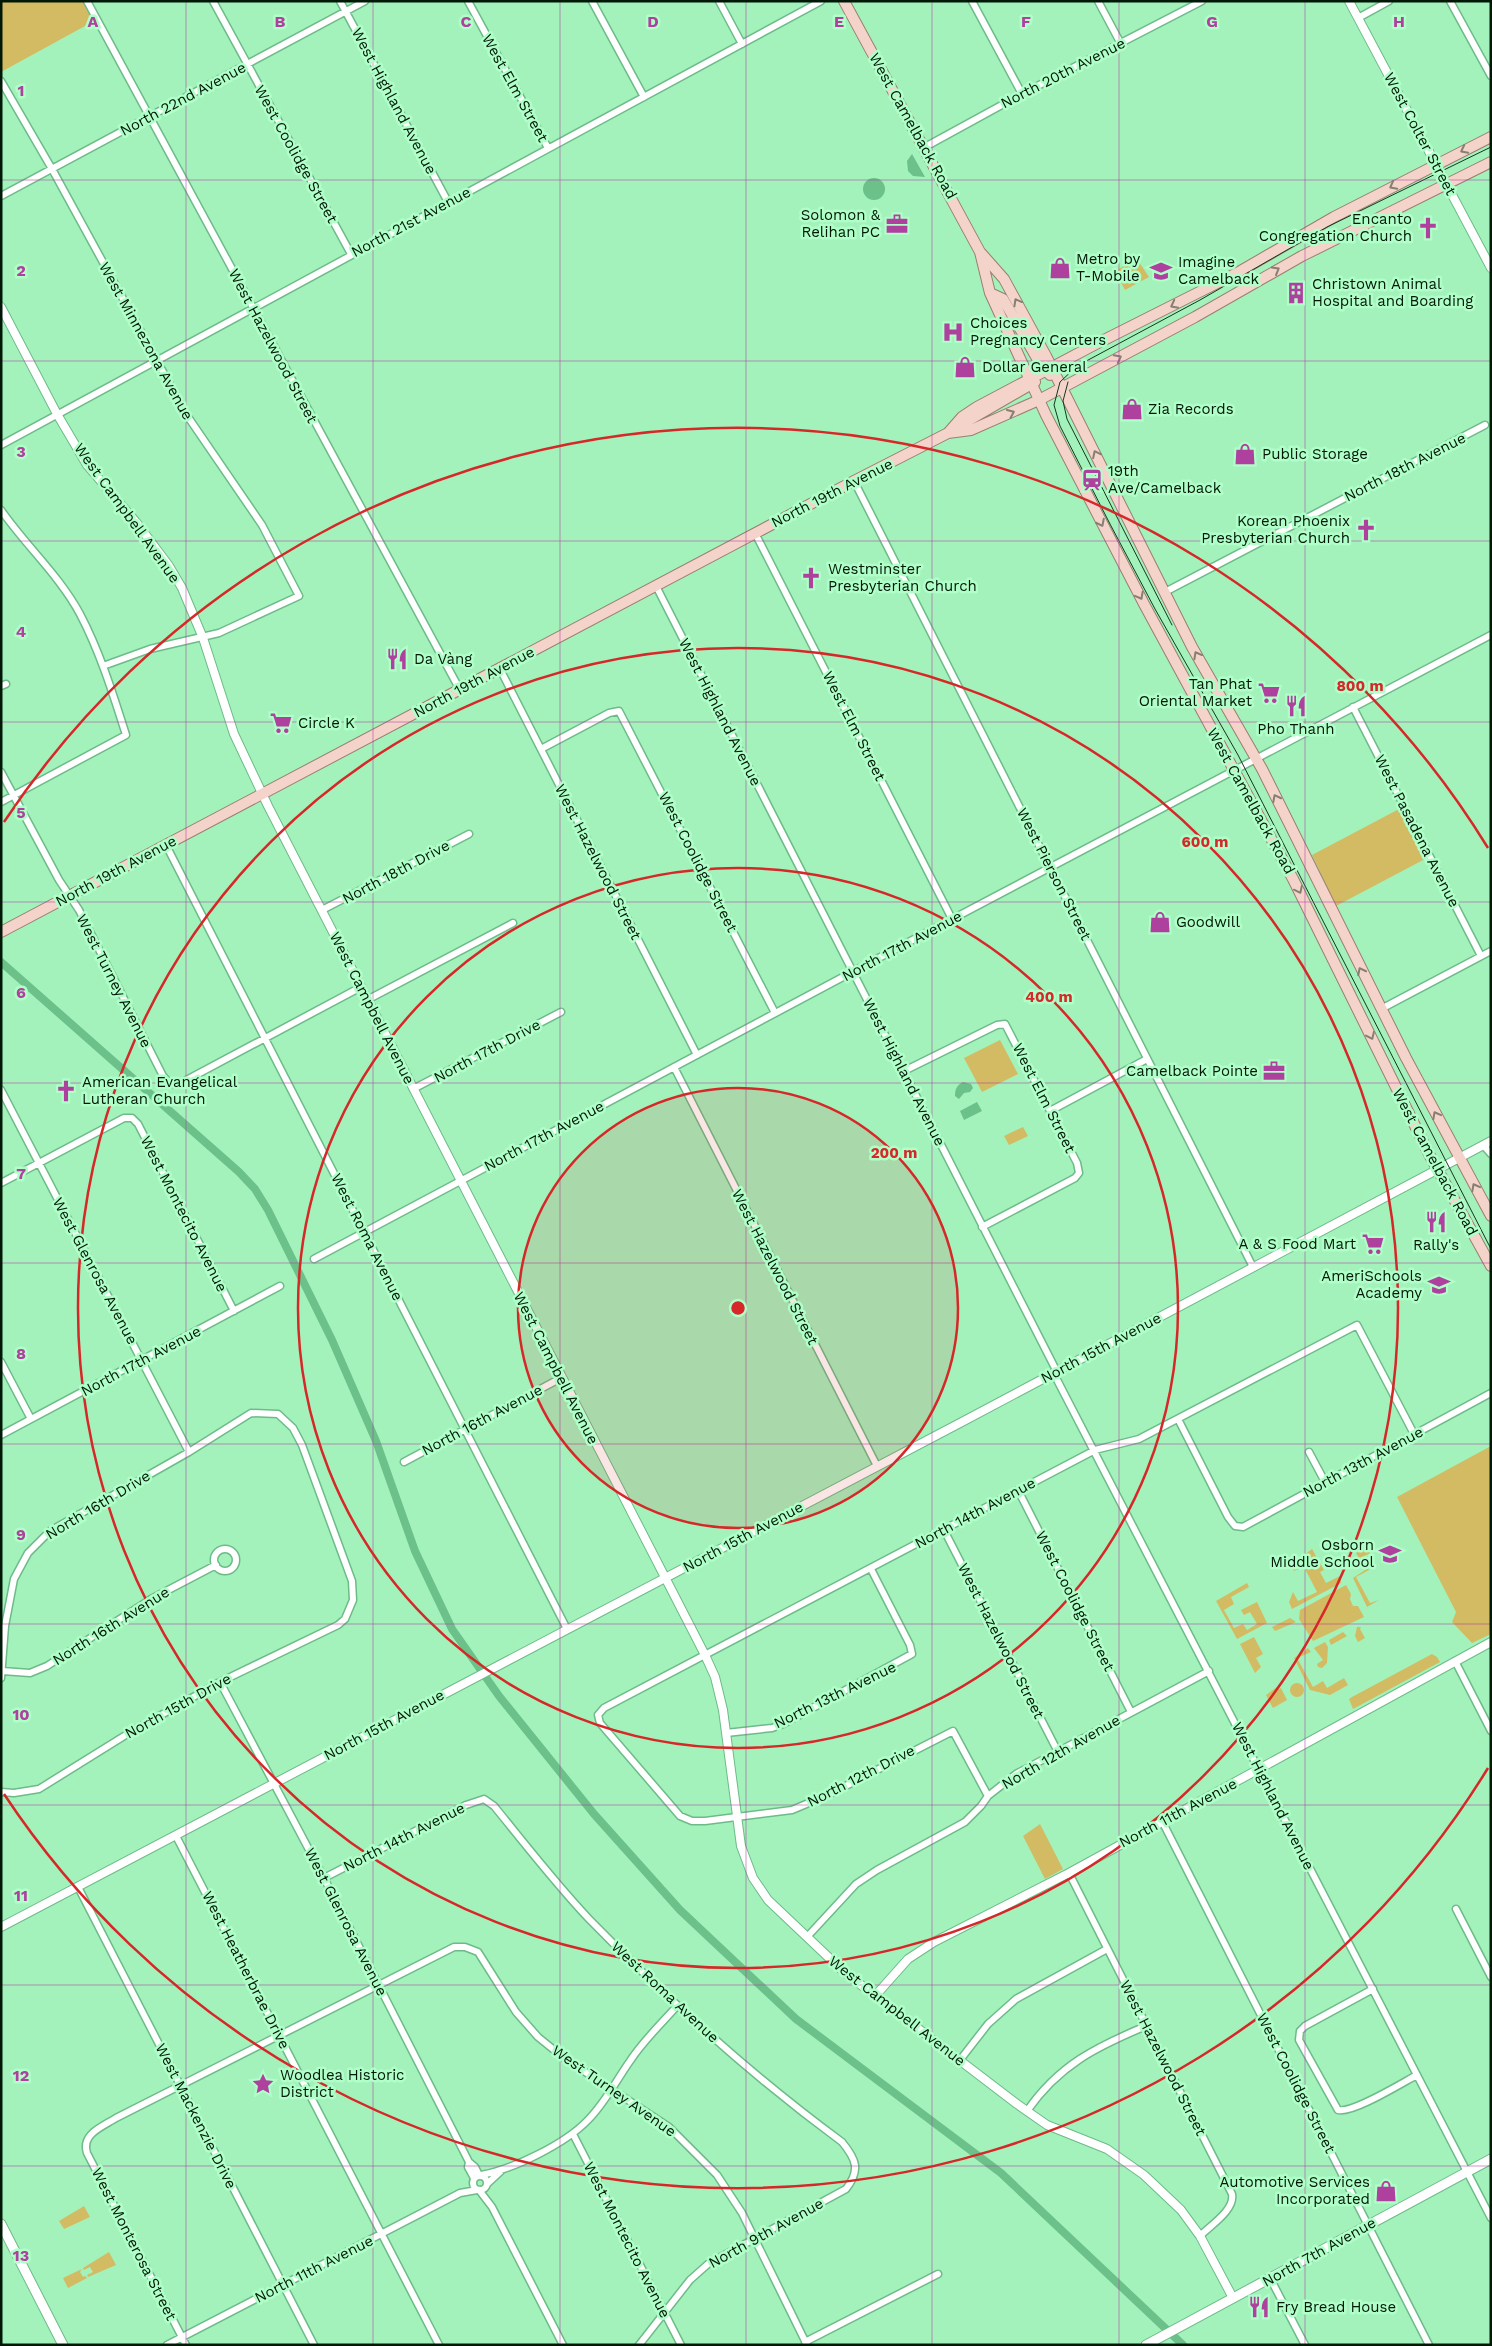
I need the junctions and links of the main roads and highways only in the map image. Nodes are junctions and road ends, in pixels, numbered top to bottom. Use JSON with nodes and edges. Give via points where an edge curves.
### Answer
{"nodes":[{"id":1,"x":844,"y":1,"type":"edge"},
{"id":2,"x":1491,"y":137,"type":"edge"},
{"id":3,"x":1491,"y":162,"type":"edge"},
{"id":4,"x":980,"y":252,"type":"junction"},
{"id":5,"x":990,"y":293,"type":"junction"},
{"id":6,"x":1049,"y":369,"type":"junction"},
{"id":7,"x":1031,"y":382,"type":"junction"},
{"id":8,"x":1060,"y":383,"type":"junction"},
{"id":9,"x":1040,"y":400,"type":"junction"},
{"id":10,"x":948,"y":433,"type":"junction"},
{"id":11,"x":1,"y":932,"type":"edge"},
{"id":12,"x":1491,"y":1216,"type":"edge"},
{"id":13,"x":1491,"y":1266,"type":"edge"},
{"id":14,"x":1491,"y":2158,"type":"edge"},
{"id":15,"x":1,"y":2224,"type":"edge"},
{"id":16,"x":1149,"y":2344,"type":"edge"},
{"id":17,"x":63,"y":2345,"type":"edge"}],
"edges":[{"from":1,"to":4,"type":"main road","name":"West Camelback Road"},
{"from":2,"to":6,"type":"main road","name":"North 19th Avenue","one_way":true},
{"from":8,"to":3,"type":"main road","name":"North 19th Avenue","one_way":true,"via":[[1075,380],[1302,256]]},
{"from":4,"to":5,"type":"main road","name":"West Camelback Road"},
{"from":6,"to":4,"type":"main road","name":"West Camelback Road","one_way":true,"via":[[1046,356],[1004,279]]},
{"from":5,"to":6,"type":"main road","via":[[1003,299]]},
{"from":5,"to":7,"type":"main road","name":"West Camelback Road"},
{"from":6,"to":7,"type":"main road","name":"North 19th Avenue"},
{"from":6,"to":8,"type":"main road","name":"West Camelback Road"},
{"from":7,"to":9,"type":"main road","name":"West Camelback Road"},
{"from":7,"to":10,"type":"main road","name":"North 19th Avenue","via":[[967,413]]},
{"from":8,"to":9,"type":"main road","name":"North 19th Avenue"},
{"from":12,"to":8,"type":"main road","name":"West Camelback Road","one_way":true,"via":[[1381,1008],[1256,758],[1192,647]]},
{"from":10,"to":9,"type":"main road","name":"North 19th Avenue","one_way":true,"via":[[971,430]]},
{"from":9,"to":13,"type":"main road","name":"West Camelback Road","one_way":true,"via":[[1144,604],[1293,879],[1437,1169]]},
{"from":10,"to":11,"type":"main road","name":"North 19th Avenue"},
{"from":14,"to":16,"type":"main road","name":"North 7th Avenue"},
{"from":15,"to":17,"type":"main road"}]}
